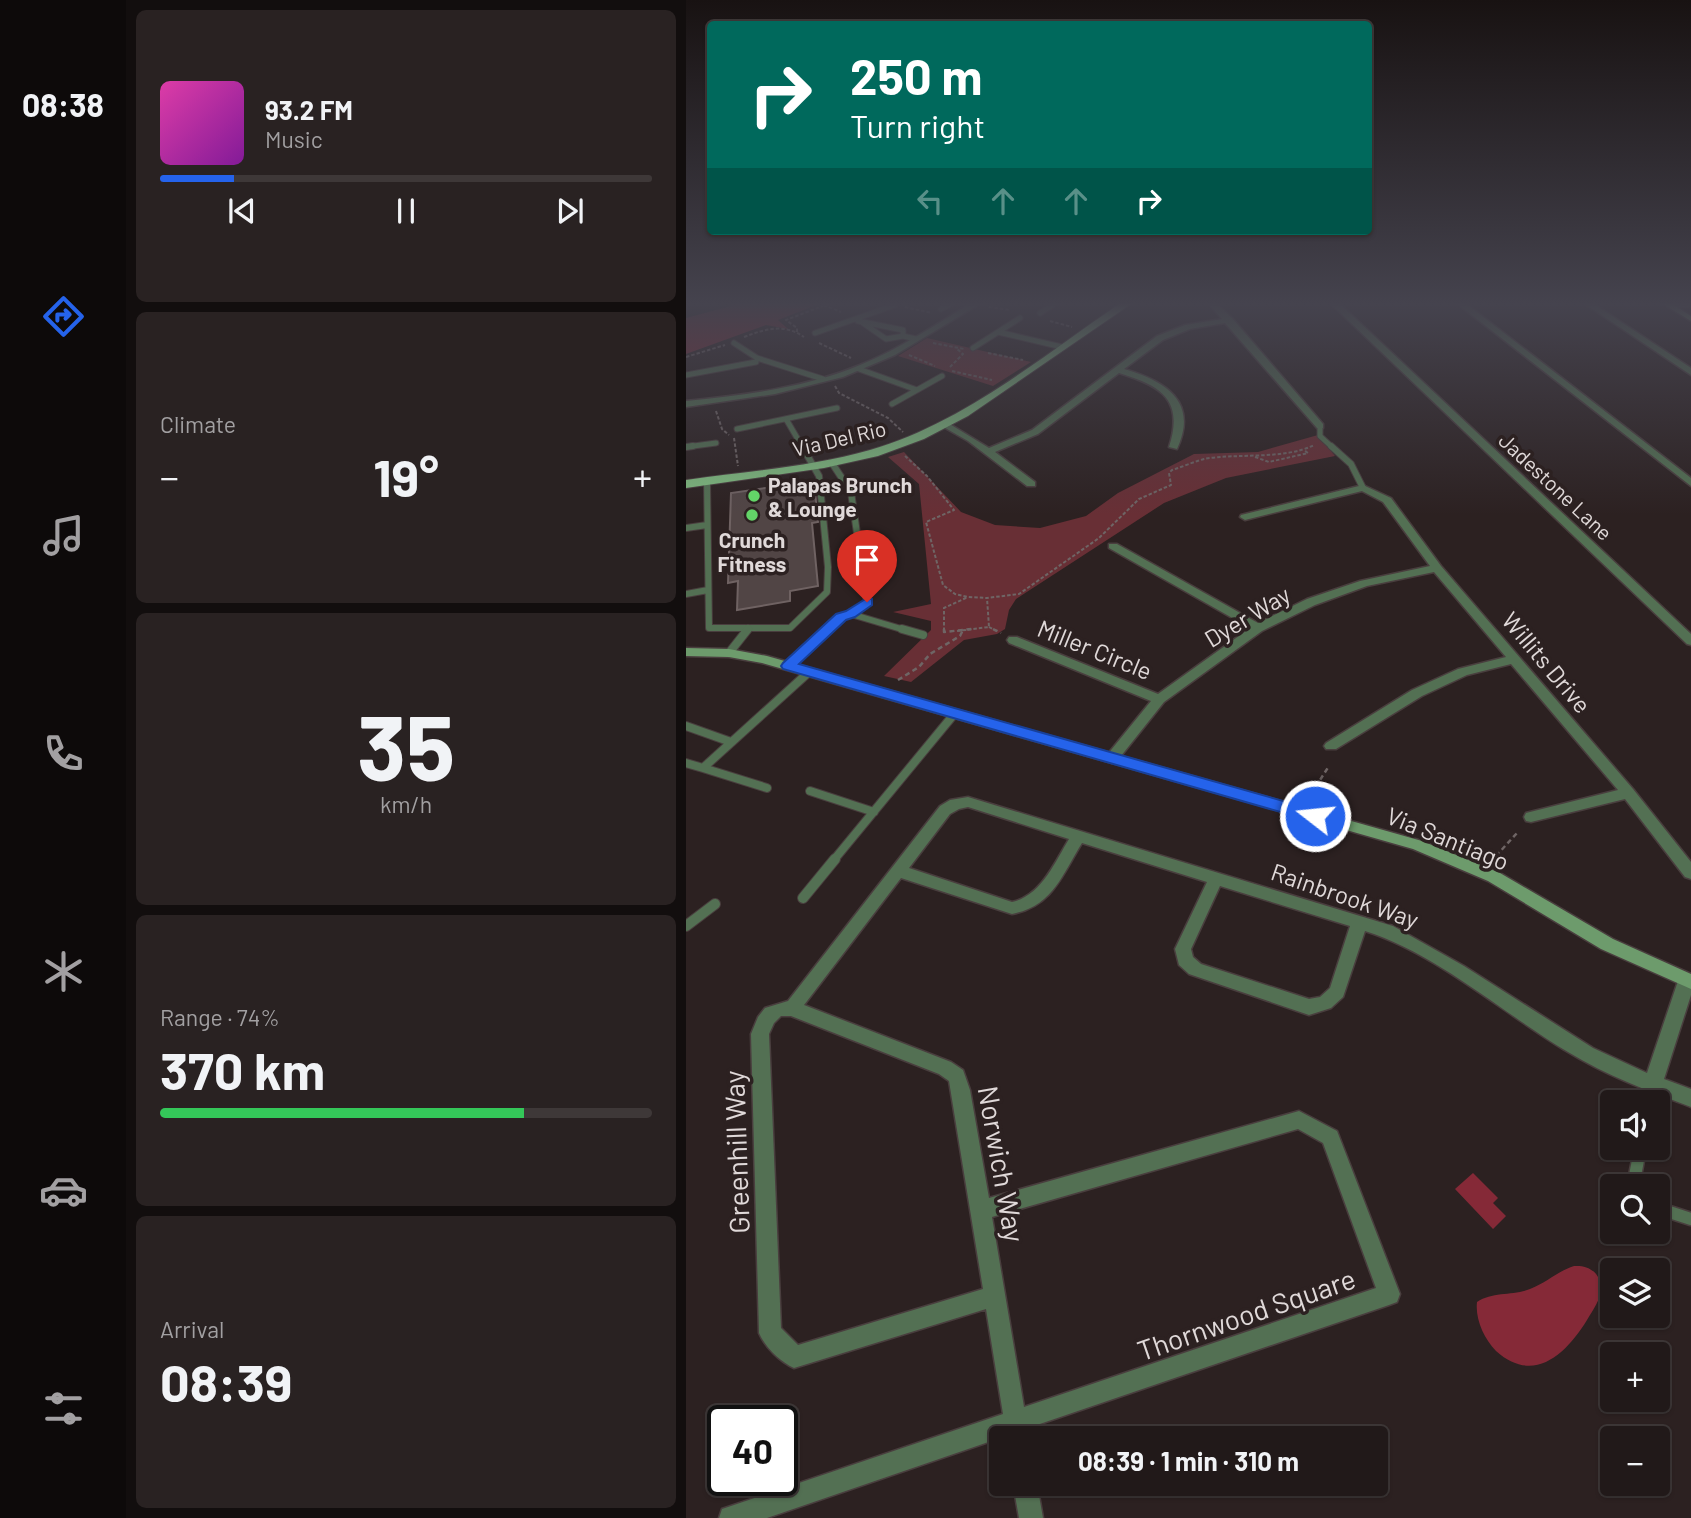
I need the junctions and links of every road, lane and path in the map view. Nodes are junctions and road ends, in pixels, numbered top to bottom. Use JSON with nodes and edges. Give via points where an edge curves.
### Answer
{"nodes":[{"id":1,"x":704,"y":373,"type":"edge"},
{"id":2,"x":804,"y":373,"type":"edge"},
{"id":3,"x":839,"y":373,"type":"edge"},
{"id":4,"x":878,"y":373,"type":"edge"},
{"id":5,"x":1023,"y":373,"type":"edge"},
{"id":6,"x":1114,"y":373,"type":"edge"},
{"id":7,"x":1130,"y":373,"type":"edge"},
{"id":8,"x":1274,"y":373,"type":"edge"},
{"id":9,"x":1408,"y":373,"type":"edge"},
{"id":10,"x":1549,"y":373,"type":"edge"},
{"id":11,"x":686,"y":375,"type":"edge"},
{"id":12,"x":942,"y":376,"type":"dead end"},
{"id":13,"x":823,"y":379,"type":"junction"},
{"id":14,"x":833,"y":383,"type":"dead end"},
{"id":15,"x":917,"y":390,"type":"junction"},
{"id":16,"x":686,"y":404,"type":"edge"},
{"id":17,"x":892,"y":404,"type":"dead end"},
{"id":18,"x":837,"y":408,"type":"dead end"},
{"id":19,"x":786,"y":419,"type":"junction"},
{"id":20,"x":945,"y":425,"type":"junction"},
{"id":21,"x":1320,"y":426,"type":"joint"},
{"id":22,"x":737,"y":429,"type":"dead end"},
{"id":23,"x":903,"y":432,"type":"dead end"},
{"id":24,"x":1314,"y":440,"type":"dead end"},
{"id":25,"x":716,"y":443,"type":"dead end"},
{"id":26,"x":686,"y":447,"type":"edge"},
{"id":27,"x":1174,"y":447,"type":"dead end"},
{"id":28,"x":1303,"y":450,"type":"junction"},
{"id":29,"x":987,"y":452,"type":"junction"},
{"id":30,"x":903,"y":454,"type":"dead end"},
{"id":31,"x":1188,"y":457,"type":"dead end"},
{"id":32,"x":1255,"y":457,"type":"junction"},
{"id":33,"x":1194,"y":461,"type":"junction"},
{"id":34,"x":832,"y":463,"type":"junction"},
{"id":35,"x":811,"y":466,"type":"junction"},
{"id":36,"x":706,"y":481,"type":"junction"},
{"id":37,"x":1691,"y":483,"type":"edge"},
{"id":38,"x":686,"y":484,"type":"edge"},
{"id":39,"x":1031,"y":484,"type":"dead end"},
{"id":40,"x":1363,"y":488,"type":"junction"},
{"id":41,"x":1245,"y":517,"type":"dead end"},
{"id":42,"x":707,"y":525,"type":"junction"},
{"id":43,"x":686,"y":528,"type":"edge"},
{"id":44,"x":1113,"y":547,"type":"dead end"},
{"id":45,"x":1437,"y":568,"type":"junction"},
{"id":46,"x":708,"y":590,"type":"junction"},
{"id":47,"x":686,"y":594,"type":"edge"},
{"id":48,"x":968,"y":597,"type":"junction"},
{"id":49,"x":987,"y":598,"type":"junction"},
{"id":50,"x":851,"y":614,"type":"junction"},
{"id":51,"x":989,"y":626,"type":"junction"},
{"id":52,"x":749,"y":628,"type":"junction"},
{"id":53,"x":1258,"y":628,"type":"junction"},
{"id":54,"x":963,"y":630,"type":"junction"},
{"id":55,"x":923,"y":635,"type":"dead end"},
{"id":56,"x":1007,"y":636,"type":"joint"},
{"id":57,"x":1691,"y":641,"type":"edge"},
{"id":58,"x":686,"y":652,"type":"edge"},
{"id":59,"x":729,"y":653,"type":"junction"},
{"id":60,"x":1514,"y":659,"type":"junction"},
{"id":61,"x":789,"y":666,"type":"junction"},
{"id":62,"x":809,"y":672,"type":"junction"},
{"id":63,"x":898,"y":680,"type":"dead end"},
{"id":64,"x":1159,"y":699,"type":"junction"},
{"id":65,"x":955,"y":713,"type":"junction"},
{"id":66,"x":686,"y":726,"type":"edge"},
{"id":67,"x":731,"y":742,"type":"junction"},
{"id":68,"x":1331,"y":746,"type":"dead end"},
{"id":69,"x":1112,"y":758,"type":"junction"},
{"id":70,"x":686,"y":762,"type":"edge"},
{"id":71,"x":1329,"y":766,"type":"dead end"},
{"id":72,"x":703,"y":768,"type":"junction"},
{"id":73,"x":767,"y":788,"type":"dead end"},
{"id":74,"x":810,"y":791,"type":"dead end"},
{"id":75,"x":1628,"y":793,"type":"junction"},
{"id":76,"x":1311,"y":794,"type":"dead end"},
{"id":77,"x":955,"y":804,"type":"joint"},
{"id":78,"x":874,"y":812,"type":"junction"},
{"id":79,"x":1531,"y":817,"type":"dead end"},
{"id":80,"x":1517,"y":833,"type":"dead end"},
{"id":81,"x":1079,"y":836,"type":"junction"},
{"id":82,"x":1496,"y":856,"type":"dead end"},
{"id":83,"x":899,"y":871,"type":"junction"},
{"id":84,"x":1691,"y":873,"type":"edge"},
{"id":85,"x":1216,"y":878,"type":"junction"},
{"id":86,"x":803,"y":898,"type":"dead end"},
{"id":87,"x":715,"y":904,"type":"dead end"},
{"id":88,"x":1360,"y":922,"type":"junction"},
{"id":89,"x":686,"y":926,"type":"edge"},
{"id":90,"x":1689,"y":981,"type":"edge"},
{"id":91,"x":792,"y":1008,"type":"junction"},
{"id":92,"x":1653,"y":1084,"type":"junction"},
{"id":93,"x":1652,"y":1090,"type":"edge"},
{"id":94,"x":1691,"y":1098,"type":"edge"},
{"id":95,"x":982,"y":1210,"type":"junction"},
{"id":96,"x":1670,"y":1212,"type":"edge"},
{"id":97,"x":1691,"y":1219,"type":"edge"},
{"id":98,"x":995,"y":1296,"type":"junction"},
{"id":99,"x":1016,"y":1426,"type":"edge"},
{"id":100,"x":1031,"y":1426,"type":"edge"},
{"id":101,"x":989,"y":1440,"type":"edge"},
{"id":102,"x":1027,"y":1496,"type":"edge"},
{"id":103,"x":731,"y":1518,"type":"edge"},
{"id":104,"x":1031,"y":1518,"type":"edge"}],
"edges":[{"from":1,"to":11,"type":"lane"},
{"from":2,"to":13,"type":"lane"},
{"from":3,"to":13,"type":"street"},
{"from":4,"to":15,"type":"lane"},
{"from":5,"to":20,"type":"main road","name":"Via Del Rio"},
{"from":6,"to":29,"type":"street","via":[[1035,432]]},
{"from":7,"to":27,"type":"street","via":[[1162,385],[1182,419]]},
{"from":8,"to":21,"type":"street"},
{"from":9,"to":57,"type":"street","name":"Jadestone Lane"},
{"from":10,"to":37,"type":"street"},
{"from":12,"to":15,"type":"lane"},
{"from":13,"to":16,"type":"street"},
{"from":14,"to":23,"type":"path","via":[[839,393],[888,418]]},
{"from":15,"to":17,"type":"lane"},
{"from":18,"to":19,"type":"lane"},
{"from":19,"to":22,"type":"lane"},
{"from":19,"to":35,"type":"lane"},
{"from":20,"to":29,"type":"street"},
{"from":20,"to":34,"type":"main road","name":"Via Del Rio","via":[[893,447]]},
{"from":21,"to":40,"type":"lane","via":[[1320,436],[1351,464]]},
{"from":24,"to":28,"type":"path"},
{"from":25,"to":26,"type":"lane"},
{"from":28,"to":32,"type":"path"},
{"from":28,"to":32,"type":"path","via":[[1308,453],[1269,462]]},
{"from":29,"to":39,"type":"street"},
{"from":30,"to":48,"type":"path","via":[[951,504],[953,512],[926,522],[942,582],[952,593]]},
{"from":31,"to":33,"type":"path"},
{"from":32,"to":33,"type":"path"},
{"from":33,"to":49,"type":"path","via":[[1170,471],[1169,486],[1139,499],[1097,541],[1018,594]]},
{"from":34,"to":35,"type":"main road","name":"Via Del Rio"},
{"from":34,"to":50,"type":"lane","via":[[851,492],[867,602]]},
{"from":35,"to":36,"type":"main road","name":"Via Del Rio"},
{"from":35,"to":52,"type":"lane","via":[[819,477],[827,592],[790,628]]},
{"from":36,"to":38,"type":"main road","name":"Via Del Rio"},
{"from":36,"to":42,"type":"lane"},
{"from":40,"to":41,"type":"street"},
{"from":40,"to":45,"type":"street","name":"Willits Drive","via":[[1387,500]]},
{"from":42,"to":43,"type":"lane"},
{"from":42,"to":46,"type":"lane"},
{"from":44,"to":53,"type":"street"},
{"from":45,"to":53,"type":"street","name":"Dyer Way","via":[[1364,583]]},
{"from":45,"to":60,"type":"street","name":"Willits Drive"},
{"from":46,"to":47,"type":"lane"},
{"from":46,"to":52,"type":"lane","via":[[709,628]]},
{"from":48,"to":49,"type":"path"},
{"from":48,"to":54,"type":"path","via":[[943,609],[944,632]]},
{"from":49,"to":51,"type":"path"},
{"from":50,"to":55,"type":"lane"},
{"from":50,"to":61,"type":"lane","via":[[841,617]]},
{"from":51,"to":54,"type":"path"},
{"from":51,"to":56,"type":"path"},
{"from":52,"to":59,"type":"lane"},
{"from":53,"to":64,"type":"street","name":"Dyer Way"},
{"from":54,"to":63,"type":"path"},
{"from":56,"to":64,"type":"street","name":"Miller Circle"},
{"from":58,"to":59,"type":"street","name":"Via Santiago"},
{"from":59,"to":61,"type":"street","name":"Via Santiago"},
{"from":60,"to":68,"type":"street","via":[[1462,672],[1417,693]]},
{"from":60,"to":75,"type":"street","name":"Willits Drive"},
{"from":61,"to":62,"type":"street","name":"Via Santiago"},
{"from":62,"to":65,"type":"street","name":"Via Santiago"},
{"from":62,"to":67,"type":"lane"},
{"from":64,"to":69,"type":"street","name":"Dyer Way"},
{"from":65,"to":69,"type":"street","name":"Via Santiago"},
{"from":65,"to":78,"type":"lane"},
{"from":66,"to":67,"type":"lane"},
{"from":67,"to":72,"type":"lane"},
{"from":69,"to":90,"type":"street","name":"Via Santiago","via":[[1417,845],[1494,877],[1607,944]]},
{"from":70,"to":72,"type":"lane"},
{"from":71,"to":76,"type":"path"},
{"from":72,"to":73,"type":"lane"},
{"from":74,"to":78,"type":"lane"},
{"from":75,"to":79,"type":"street"},
{"from":75,"to":84,"type":"street","name":"Willits Drive"},
{"from":77,"to":81,"type":"street","name":"Rainbrook Way","via":[[968,802]]},
{"from":77,"to":83,"type":"street","name":"Greenhill Way","via":[[945,810]]},
{"from":78,"to":86,"type":"lane"},
{"from":80,"to":82,"type":"path"},
{"from":81,"to":83,"type":"street","via":[[1039,897],[1025,908],[1012,908]]},
{"from":81,"to":85,"type":"street","name":"Rainbrook Way"},
{"from":83,"to":91,"type":"street","name":"Greenhill Way"},
{"from":85,"to":88,"type":"street","name":"Rainbrook Way"},
{"from":85,"to":88,"type":"street","via":[[1183,949],[1185,960],[1195,969],[1309,1007],[1325,1003],[1336,992]]},
{"from":87,"to":89,"type":"lane"},
{"from":88,"to":92,"type":"street","name":"Rainbrook Way","via":[[1411,943],[1576,1048]]},
{"from":90,"to":92,"type":"street"},
{"from":91,"to":95,"type":"street","name":"Norwich Way","via":[[956,1076]]},
{"from":91,"to":98,"type":"street","name":"Greenhill Way","via":[[770,1012],[760,1034],[770,1333],[794,1357]]},
{"from":92,"to":93,"type":"lane"},
{"from":92,"to":94,"type":"street","name":"Rainbrook Way"},
{"from":95,"to":98,"type":"street","name":"Norwich Way"},
{"from":95,"to":100,"type":"street","name":"Thornwood Square","via":[[1299,1120],[1330,1137],[1389,1294]]},
{"from":96,"to":97,"type":"lane"},
{"from":98,"to":99,"type":"street","name":"Norwich Way"},
{"from":101,"to":103,"type":"street"},
{"from":102,"to":104,"type":"street"}]}
